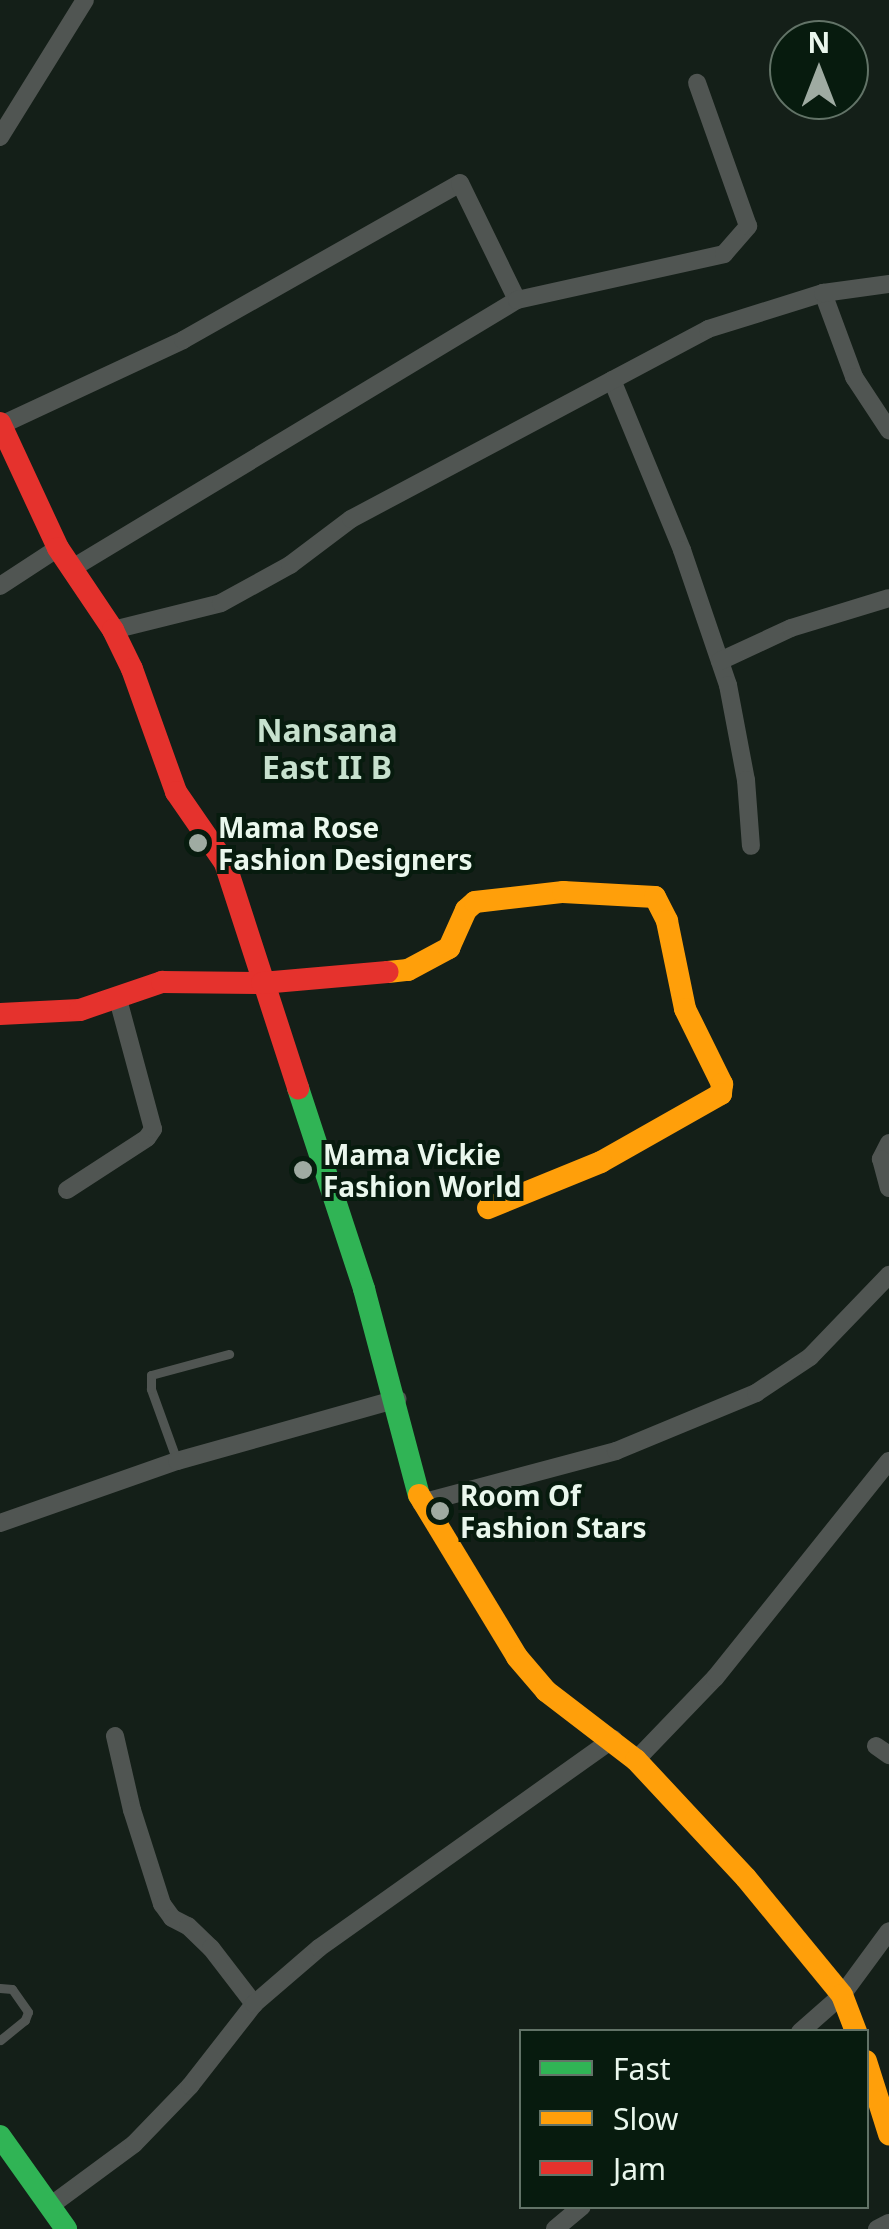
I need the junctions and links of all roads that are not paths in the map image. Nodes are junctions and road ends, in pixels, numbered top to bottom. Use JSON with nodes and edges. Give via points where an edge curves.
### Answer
{"nodes":[{"id":1,"x":85,"y":0,"type":"edge"},
{"id":2,"x":697,"y":83,"type":"dead end"},
{"id":3,"x":0,"y":137,"type":"edge"},
{"id":4,"x":889,"y":284,"type":"edge"},
{"id":5,"x":823,"y":293,"type":"junction"},
{"id":6,"x":517,"y":300,"type":"junction"},
{"id":7,"x":612,"y":380,"type":"junction"},
{"id":8,"x":1,"y":424,"type":"edge"},
{"id":9,"x":889,"y":430,"type":"edge"},
{"id":10,"x":58,"y":548,"type":"junction"},
{"id":11,"x":71,"y":570,"type":"junction"},
{"id":12,"x":0,"y":586,"type":"edge"},
{"id":13,"x":889,"y":598,"type":"edge"},
{"id":14,"x":113,"y":630,"type":"junction"},
{"id":15,"x":720,"y":661,"type":"junction"},
{"id":16,"x":752,"y":846,"type":"dead end"},
{"id":17,"x":262,"y":982,"type":"junction"},
{"id":18,"x":118,"y":999,"type":"junction"},
{"id":19,"x":0,"y":1014,"type":"edge"},
{"id":20,"x":889,"y":1143,"type":"edge"},
{"id":21,"x":889,"y":1188,"type":"edge"},
{"id":22,"x":68,"y":1190,"type":"dead end"},
{"id":23,"x":488,"y":1208,"type":"dead end"},
{"id":24,"x":889,"y":1275,"type":"edge"},
{"id":25,"x":230,"y":1354,"type":"dead end"},
{"id":26,"x":396,"y":1399,"type":"junction"},
{"id":27,"x":177,"y":1460,"type":"junction"},
{"id":28,"x":889,"y":1462,"type":"edge"},
{"id":29,"x":421,"y":1503,"type":"junction"},
{"id":30,"x":0,"y":1523,"type":"edge"},
{"id":31,"x":116,"y":1736,"type":"dead end"},
{"id":32,"x":612,"y":1740,"type":"junction"},
{"id":33,"x":636,"y":1760,"type":"junction"},
{"id":34,"x":889,"y":1931,"type":"edge"},
{"id":35,"x":0,"y":1988,"type":"edge"},
{"id":36,"x":842,"y":1995,"type":"junction"},
{"id":37,"x":254,"y":2004,"type":"junction"},
{"id":38,"x":803,"y":2029,"type":"edge"},
{"id":39,"x":855,"y":2029,"type":"edge"},
{"id":40,"x":0,"y":2040,"type":"edge"},
{"id":41,"x":869,"y":2071,"type":"edge"},
{"id":42,"x":889,"y":2134,"type":"edge"},
{"id":43,"x":0,"y":2136,"type":"edge"},
{"id":44,"x":8,"y":2163,"type":"edge"},
{"id":45,"x":50,"y":2206,"type":"junction"},
{"id":46,"x":578,"y":2209,"type":"edge"},
{"id":47,"x":889,"y":2224,"type":"edge"},
{"id":48,"x":66,"y":2229,"type":"edge"},
{"id":49,"x":555,"y":2229,"type":"edge"},
{"id":50,"x":877,"y":2229,"type":"edge"}],
"edges":[{"from":1,"to":3,"type":"street"},
{"from":2,"to":6,"type":"street","via":[[748,226],[724,254]]},
{"from":4,"to":5,"type":"street"},
{"from":5,"to":7,"type":"street","via":[[708,329]]},
{"from":5,"to":9,"type":"street","via":[[854,377]]},
{"from":6,"to":8,"type":"street","via":[[460,183],[183,340]]},
{"from":6,"to":11,"type":"street"},
{"from":7,"to":14,"type":"street","via":[[351,519],[290,565],[221,603]]},
{"from":7,"to":15,"type":"street"},
{"from":8,"to":10,"type":"street"},
{"from":10,"to":11,"type":"street"},
{"from":10,"to":12,"type":"street"},
{"from":11,"to":14,"type":"street"},
{"from":13,"to":15,"type":"street","via":[[791,628]]},
{"from":14,"to":17,"type":"street","via":[[176,792],[225,863]]},
{"from":15,"to":16,"type":"street","via":[[746,780]]},
{"from":17,"to":18,"type":"street","via":[[162,982]]},
{"from":17,"to":23,"type":"street","via":[[408,970],[448,948],[476,902],[563,892],[656,897],[685,1009],[721,1094],[601,1162]]},
{"from":17,"to":26,"type":"street"},
{"from":18,"to":19,"type":"street","via":[[80,1010]]},
{"from":18,"to":22,"type":"street","via":[[153,1129]]},
{"from":20,"to":21,"type":"street","via":[[881,1168]]},
{"from":24,"to":29,"type":"street","via":[[810,1357],[756,1393],[616,1451]]},
{"from":25,"to":27,"type":"lane","via":[[152,1375]]},
{"from":26,"to":27,"type":"street"},
{"from":26,"to":29,"type":"street"},
{"from":27,"to":30,"type":"street"},
{"from":28,"to":33,"type":"street","via":[[715,1678]]},
{"from":29,"to":32,"type":"street","via":[[517,1657],[546,1691]]},
{"from":31,"to":37,"type":"street","via":[[162,1904],[211,1948]]},
{"from":32,"to":33,"type":"street"},
{"from":32,"to":37,"type":"street","via":[[319,1948]]},
{"from":33,"to":36,"type":"street"},
{"from":34,"to":36,"type":"street"},
{"from":35,"to":40,"type":"lane","via":[[12,1989],[28,2012]]},
{"from":36,"to":38,"type":"street"},
{"from":36,"to":39,"type":"street"},
{"from":37,"to":45,"type":"street","via":[[134,2144]]},
{"from":41,"to":42,"type":"street"},
{"from":43,"to":44,"type":"street"},
{"from":44,"to":45,"type":"street"},
{"from":45,"to":48,"type":"street"},
{"from":46,"to":49,"type":"street"},
{"from":47,"to":50,"type":"street"}]}
